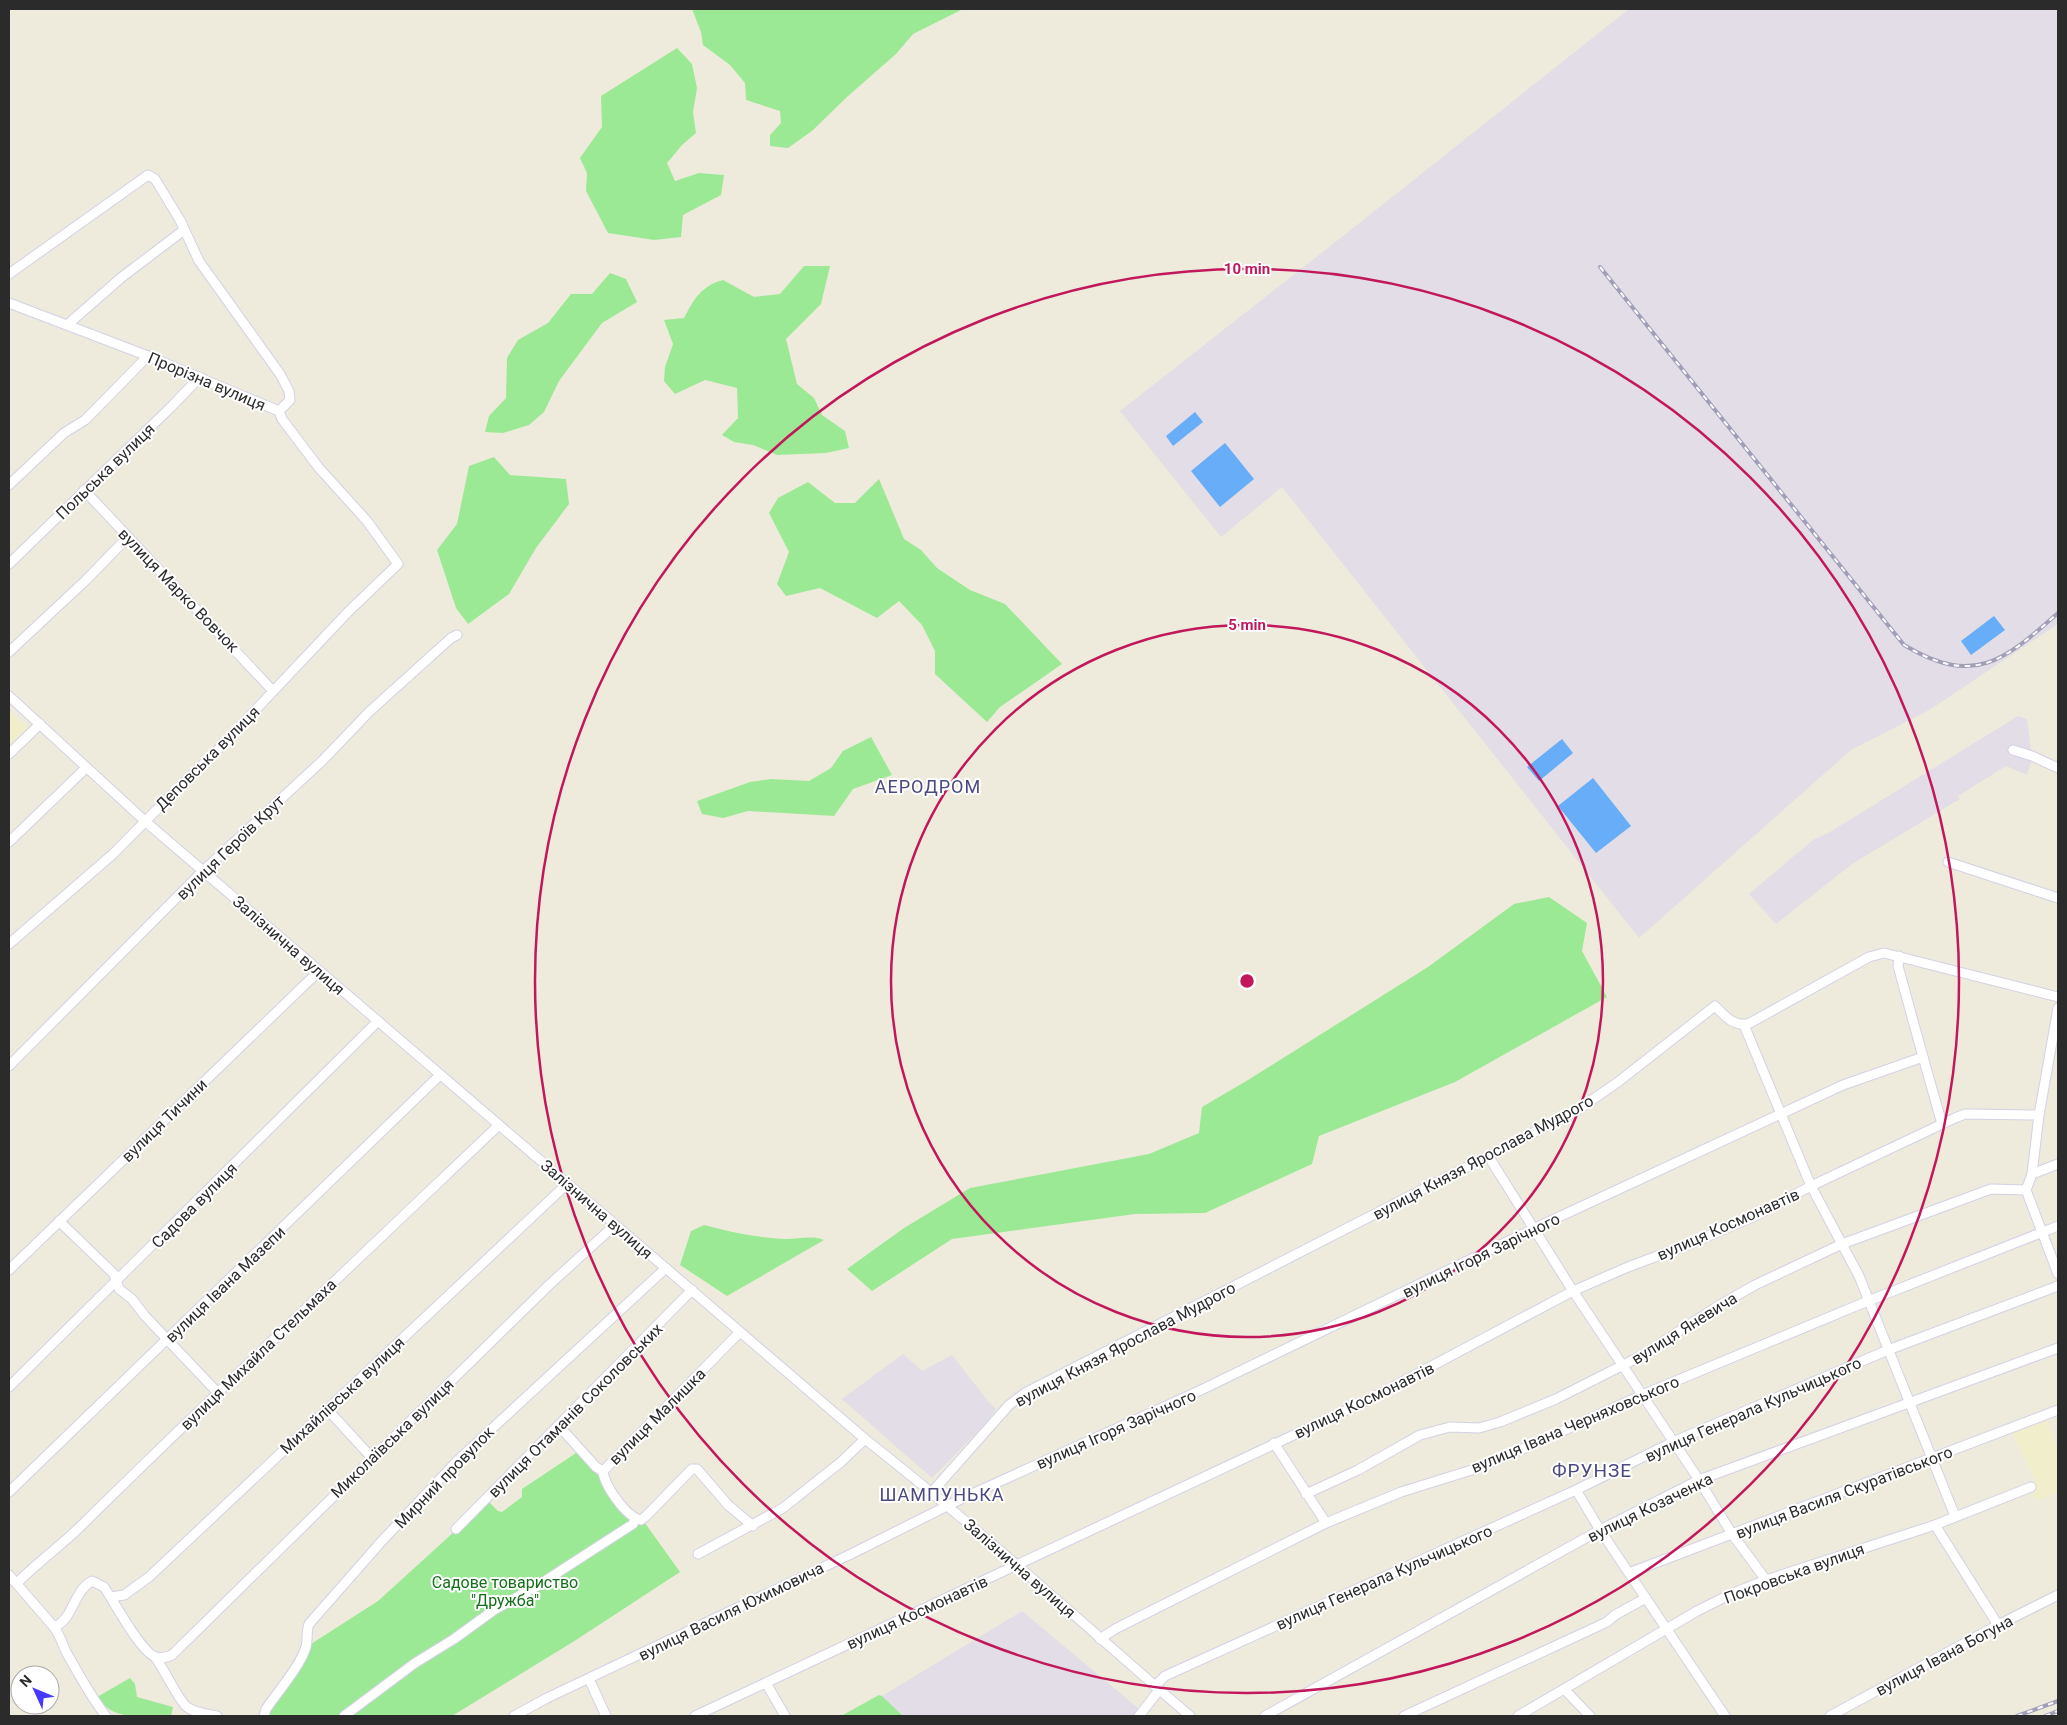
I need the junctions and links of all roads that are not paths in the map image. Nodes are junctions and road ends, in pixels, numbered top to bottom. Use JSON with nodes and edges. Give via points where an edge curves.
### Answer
{"nodes":[{"id":1,"x":184,"y":230,"type":"junction"},
{"id":2,"x":9,"y":274,"type":"edge"},
{"id":3,"x":9,"y":303,"type":"edge"},
{"id":4,"x":67,"y":325,"type":"junction"},
{"id":5,"x":148,"y":356,"type":"junction"},
{"id":6,"x":200,"y":377,"type":"junction"},
{"id":7,"x":280,"y":412,"type":"junction"},
{"id":8,"x":9,"y":485,"type":"edge"},
{"id":9,"x":84,"y":490,"type":"junction"},
{"id":10,"x":128,"y":537,"type":"junction"},
{"id":11,"x":9,"y":564,"type":"edge"},
{"id":12,"x":398,"y":564,"type":"joint"},
{"id":13,"x":457,"y":635,"type":"dead end"},
{"id":14,"x":9,"y":652,"type":"edge"},
{"id":15,"x":273,"y":691,"type":"junction"},
{"id":16,"x":9,"y":696,"type":"edge"},
{"id":17,"x":40,"y":724,"type":"junction"},
{"id":18,"x":2013,"y":750,"type":"dead end"},
{"id":19,"x":9,"y":754,"type":"edge"},
{"id":20,"x":86,"y":768,"type":"junction"},
{"id":21,"x":2058,"y":768,"type":"edge"},
{"id":22,"x":146,"y":822,"type":"junction"},
{"id":23,"x":9,"y":842,"type":"edge"},
{"id":24,"x":1948,"y":862,"type":"dead end"},
{"id":25,"x":203,"y":871,"type":"junction"},
{"id":26,"x":2058,"y":898,"type":"edge"},
{"id":27,"x":9,"y":944,"type":"edge"},
{"id":28,"x":1899,"y":956,"type":"junction"},
{"id":29,"x":319,"y":971,"type":"junction"},
{"id":30,"x":2058,"y":997,"type":"edge"},
{"id":31,"x":2058,"y":1008,"type":"edge"},
{"id":32,"x":378,"y":1021,"type":"junction"},
{"id":33,"x":1744,"y":1025,"type":"junction"},
{"id":34,"x":1923,"y":1057,"type":"junction"},
{"id":35,"x":9,"y":1066,"type":"edge"},
{"id":36,"x":440,"y":1075,"type":"junction"},
{"id":37,"x":1780,"y":1114,"type":"junction"},
{"id":38,"x":2040,"y":1114,"type":"junction"},
{"id":39,"x":1942,"y":1124,"type":"junction"},
{"id":40,"x":498,"y":1125,"type":"junction"},
{"id":41,"x":1489,"y":1154,"type":"junction"},
{"id":42,"x":2058,"y":1164,"type":"edge"},
{"id":43,"x":2032,"y":1174,"type":"junction"},
{"id":44,"x":567,"y":1184,"type":"junction"},
{"id":45,"x":1811,"y":1186,"type":"junction"},
{"id":46,"x":2026,"y":1190,"type":"junction"},
{"id":47,"x":59,"y":1221,"type":"junction"},
{"id":48,"x":615,"y":1225,"type":"junction"},
{"id":49,"x":2058,"y":1226,"type":"edge"},
{"id":50,"x":1533,"y":1229,"type":"junction"},
{"id":51,"x":2042,"y":1232,"type":"junction"},
{"id":52,"x":1842,"y":1244,"type":"junction"},
{"id":53,"x":666,"y":1268,"type":"junction"},
{"id":54,"x":9,"y":1270,"type":"edge"},
{"id":55,"x":2058,"y":1274,"type":"edge"},
{"id":56,"x":116,"y":1283,"type":"junction"},
{"id":57,"x":2058,"y":1286,"type":"edge"},
{"id":58,"x":692,"y":1290,"type":"junction"},
{"id":59,"x":1572,"y":1291,"type":"junction"},
{"id":60,"x":1868,"y":1301,"type":"junction"},
{"id":61,"x":740,"y":1332,"type":"junction"},
{"id":62,"x":167,"y":1339,"type":"junction"},
{"id":63,"x":2058,"y":1348,"type":"edge"},
{"id":64,"x":1888,"y":1350,"type":"junction"},
{"id":65,"x":1623,"y":1366,"type":"junction"},
{"id":66,"x":9,"y":1387,"type":"edge"},
{"id":67,"x":217,"y":1392,"type":"junction"},
{"id":68,"x":1642,"y":1394,"type":"junction"},
{"id":69,"x":1909,"y":1402,"type":"junction"},
{"id":70,"x":327,"y":1409,"type":"junction"},
{"id":71,"x":2058,"y":1410,"type":"edge"},
{"id":72,"x":559,"y":1426,"type":"junction"},
{"id":73,"x":865,"y":1439,"type":"junction"},
{"id":74,"x":1673,"y":1442,"type":"junction"},
{"id":75,"x":1274,"y":1443,"type":"junction"},
{"id":76,"x":372,"y":1458,"type":"junction"},
{"id":77,"x":1932,"y":1458,"type":"junction"},
{"id":78,"x":603,"y":1471,"type":"junction"},
{"id":79,"x":1700,"y":1480,"type":"junction"},
{"id":80,"x":2031,"y":1487,"type":"dead end"},
{"id":81,"x":1576,"y":1490,"type":"junction"},
{"id":82,"x":9,"y":1492,"type":"edge"},
{"id":83,"x":932,"y":1492,"type":"junction"},
{"id":84,"x":1306,"y":1494,"type":"junction"},
{"id":85,"x":949,"y":1506,"type":"junction"},
{"id":86,"x":1955,"y":1516,"type":"junction"},
{"id":87,"x":635,"y":1519,"type":"junction"},
{"id":88,"x":1326,"y":1523,"type":"junction"},
{"id":89,"x":1935,"y":1525,"type":"junction"},
{"id":90,"x":753,"y":1526,"type":"junction"},
{"id":91,"x":456,"y":1528,"type":"dead end"},
{"id":92,"x":1600,"y":1530,"type":"junction"},
{"id":93,"x":1732,"y":1534,"type":"junction"},
{"id":94,"x":698,"y":1554,"type":"dead end"},
{"id":95,"x":1017,"y":1564,"type":"junction"},
{"id":96,"x":1629,"y":1573,"type":"junction"},
{"id":97,"x":9,"y":1575,"type":"edge"},
{"id":98,"x":1766,"y":1580,"type":"junction"},
{"id":99,"x":17,"y":1583,"type":"junction"},
{"id":100,"x":2058,"y":1595,"type":"edge"},
{"id":101,"x":111,"y":1597,"type":"junction"},
{"id":102,"x":1646,"y":1598,"type":"junction"},
{"id":103,"x":1998,"y":1625,"type":"junction"},
{"id":104,"x":54,"y":1627,"type":"junction"},
{"id":105,"x":1667,"y":1629,"type":"junction"},
{"id":106,"x":1100,"y":1639,"type":"junction"},
{"id":107,"x":155,"y":1657,"type":"junction"},
{"id":108,"x":589,"y":1679,"type":"junction"},
{"id":109,"x":766,"y":1683,"type":"junction"},
{"id":110,"x":1157,"y":1688,"type":"junction"},
{"id":111,"x":1565,"y":1690,"type":"junction"},
{"id":112,"x":106,"y":1716,"type":"edge"},
{"id":113,"x":217,"y":1716,"type":"edge"},
{"id":114,"x":264,"y":1716,"type":"edge"},
{"id":115,"x":344,"y":1716,"type":"edge"},
{"id":116,"x":514,"y":1716,"type":"edge"},
{"id":117,"x":606,"y":1716,"type":"edge"},
{"id":118,"x":695,"y":1716,"type":"edge"},
{"id":119,"x":785,"y":1716,"type":"edge"},
{"id":120,"x":1139,"y":1716,"type":"edge"},
{"id":121,"x":1190,"y":1716,"type":"edge"},
{"id":122,"x":1265,"y":1716,"type":"edge"},
{"id":123,"x":1404,"y":1716,"type":"edge"},
{"id":124,"x":1518,"y":1716,"type":"edge"},
{"id":125,"x":1590,"y":1716,"type":"edge"},
{"id":126,"x":1725,"y":1716,"type":"edge"},
{"id":127,"x":1830,"y":1716,"type":"edge"}],
"edges":[{"from":1,"to":2,"type":"street","via":[[154,179],[148,175]]},
{"from":1,"to":4,"type":"street","via":[[122,277]]},
{"from":1,"to":7,"type":"street","via":[[199,261],[289,391],[290,400]]},
{"from":3,"to":4,"type":"street","name":"Прорізна вулиця"},
{"from":4,"to":5,"type":"street","name":"Прорізна вулиця"},
{"from":5,"to":6,"type":"street","name":"Прорізна вулиця"},
{"from":5,"to":8,"type":"street","via":[[85,420],[64,433]]},
{"from":6,"to":7,"type":"street","name":"Прорізна вулиця"},
{"from":6,"to":9,"type":"street","name":"Польська вулиця"},
{"from":7,"to":12,"type":"street","name":"Прорізна вулиця","via":[[319,468],[367,521]]},
{"from":9,"to":10,"type":"street","name":"вулиця Марко Вовчок"},
{"from":9,"to":11,"type":"street","name":"Польська вулиця"},
{"from":10,"to":14,"type":"street"},
{"from":10,"to":15,"type":"street","name":"вулиця Марко Вовчок"},
{"from":12,"to":15,"type":"street","name":"Деповська вулиця"},
{"from":13,"to":25,"type":"street","name":"вулиця Героїв Крут","via":[[369,712],[322,761]]},
{"from":15,"to":22,"type":"street","name":"Деповська вулиця"},
{"from":16,"to":17,"type":"street","name":"Залізнична вулиця"},
{"from":17,"to":19,"type":"street"},
{"from":17,"to":20,"type":"street","name":"Залізнична вулиця"},
{"from":18,"to":21,"type":"street"},
{"from":20,"to":22,"type":"street","name":"Залізнична вулиця"},
{"from":20,"to":23,"type":"street"},
{"from":22,"to":25,"type":"street","name":"Залізнична вулиця"},
{"from":22,"to":27,"type":"street","name":"Деповська вулиця"},
{"from":24,"to":26,"type":"street"},
{"from":25,"to":29,"type":"street","name":"Залізнична вулиця"},
{"from":25,"to":35,"type":"street","name":"вулиця Героїв Крут"},
{"from":28,"to":30,"type":"street"},
{"from":28,"to":33,"type":"street","via":[[1884,953],[1869,957]]},
{"from":28,"to":34,"type":"street","via":[[1898,966]]},
{"from":29,"to":32,"type":"street","name":"Залізнична вулиця"},
{"from":29,"to":47,"type":"street","name":"вулиця Тичини"},
{"from":31,"to":38,"type":"street"},
{"from":32,"to":36,"type":"street","name":"Залізнична вулиця"},
{"from":32,"to":56,"type":"street","name":"Садова вулиця"},
{"from":33,"to":37,"type":"street"},
{"from":33,"to":41,"type":"street","name":"вулиця Князя Ярослава Мудрого","via":[[1728,1019],[1715,1006],[1597,1098]]},
{"from":34,"to":37,"type":"street","name":"вулиця Ігоря Зарічного","via":[[1843,1085]]},
{"from":34,"to":39,"type":"street"},
{"from":36,"to":40,"type":"street","name":"Залізнична вулиця"},
{"from":36,"to":62,"type":"street","name":"вулиця Івана Мазепи"},
{"from":37,"to":45,"type":"street"},
{"from":37,"to":50,"type":"street","name":"вулиця Ігоря Зарічного"},
{"from":38,"to":39,"type":"street","name":"вулиця Космонавтів","via":[[1965,1114]]},
{"from":38,"to":43,"type":"street"},
{"from":39,"to":45,"type":"street","name":"вулиця Космонавтів"},
{"from":40,"to":44,"type":"street","name":"Залізнична вулиця"},
{"from":40,"to":67,"type":"street","name":"вулиця Михайла Стельмаха"},
{"from":41,"to":50,"type":"street"},
{"from":41,"to":83,"type":"street","name":"вулиця Князя Ярослава Мудрого","via":[[1025,1393],[1009,1405]]},
{"from":42,"to":43,"type":"street"},
{"from":43,"to":46,"type":"street"},
{"from":44,"to":48,"type":"street","name":"Залізнична вулиця"},
{"from":44,"to":70,"type":"street","name":"Михайлівська вулиця"},
{"from":45,"to":52,"type":"street"},
{"from":45,"to":59,"type":"street","name":"вулиця Космонавтів","via":[[1755,1216]]},
{"from":46,"to":51,"type":"street"},
{"from":46,"to":52,"type":"street","name":"вулиця Яневича","via":[[1992,1189]]},
{"from":47,"to":54,"type":"street","name":"вулиця Тичини"},
{"from":47,"to":56,"type":"street","via":[[114,1274]]},
{"from":48,"to":53,"type":"street","name":"Залізнична вулиця"},
{"from":48,"to":76,"type":"street","name":"Миколаївська вулиця"},
{"from":49,"to":51,"type":"street","name":"вулиця Івана Черняховського"},
{"from":50,"to":59,"type":"street"},
{"from":50,"to":85,"type":"street","name":"вулиця Ігоря Зарічного","via":[[1210,1386]]},
{"from":51,"to":55,"type":"street"},
{"from":51,"to":60,"type":"street","name":"вулиця Івана Черняховського"},
{"from":52,"to":60,"type":"street"},
{"from":52,"to":65,"type":"street","name":"вулиця Яневича","via":[[1748,1289]]},
{"from":53,"to":58,"type":"street","name":"Залізнична вулиця"},
{"from":53,"to":114,"type":"street","name":"Мирний провулок","via":[[458,1460],[381,1542],[309,1624],[306,1646],[298,1663]]},
{"from":56,"to":62,"type":"street"},
{"from":56,"to":66,"type":"street","name":"Садова вулиця"},
{"from":57,"to":64,"type":"street","name":"вулиця Генерала Кульчицького"},
{"from":58,"to":61,"type":"street","name":"Залізнична вулиця"},
{"from":58,"to":72,"type":"street","name":"вулиця Отаманів Соколовських"},
{"from":59,"to":65,"type":"street"},
{"from":59,"to":75,"type":"street","name":"вулиця Космонавтів","via":[[1380,1394]]},
{"from":60,"to":64,"type":"street"},
{"from":60,"to":68,"type":"street","name":"вулиця Івана Черняховського"},
{"from":61,"to":73,"type":"street","name":"Залізнична вулиця"},
{"from":61,"to":78,"type":"street","name":"вулиця Малишка"},
{"from":62,"to":67,"type":"street"},
{"from":62,"to":82,"type":"street","name":"вулиця Івана Мазепи"},
{"from":63,"to":69,"type":"street","name":"вулиця Козаченка"},
{"from":64,"to":69,"type":"street"},
{"from":64,"to":74,"type":"street","name":"вулиця Генерала Кульчицького"},
{"from":65,"to":68,"type":"street"},
{"from":65,"to":84,"type":"street","name":"вулиця Яневича","via":[[1556,1400],[1500,1422],[1480,1428],[1450,1427],[1420,1435],[1358,1470]]},
{"from":67,"to":99,"type":"street","name":"вулиця Михайла Стельмаха","via":[[76,1532]]},
{"from":68,"to":74,"type":"street"},
{"from":68,"to":88,"type":"street","name":"вулиця Івана Черняховського","via":[[1478,1468],[1401,1492]]},
{"from":69,"to":77,"type":"street"},
{"from":69,"to":79,"type":"street","name":"вулиця Козаченка"},
{"from":70,"to":76,"type":"street"},
{"from":70,"to":101,"type":"street","name":"Михайлівська вулиця","via":[[142,1582],[124,1595]]},
{"from":71,"to":77,"type":"street","name":"вулиця Василя Скуратівського"},
{"from":72,"to":78,"type":"street"},
{"from":72,"to":91,"type":"street","name":"вулиця Отаманів Соколовських"},
{"from":73,"to":83,"type":"street","name":"Залізнична вулиця"},
{"from":73,"to":90,"type":"street","via":[[783,1508]]},
{"from":74,"to":79,"type":"street"},
{"from":74,"to":81,"type":"street","name":"вулиця Генерала Кульчицького"},
{"from":75,"to":84,"type":"street"},
{"from":75,"to":95,"type":"street","name":"вулиця Космонавтів","via":[[1106,1525]]},
{"from":76,"to":107,"type":"street","name":"Миколаївська вулиця","via":[[172,1655]]},
{"from":77,"to":86,"type":"street"},
{"from":77,"to":93,"type":"street","name":"вулиця Василя Скуратівського"},
{"from":78,"to":87,"type":"street","name":"вулиця Малишка","via":[[608,1487]]},
{"from":79,"to":92,"type":"street","name":"вулиця Козаченка"},
{"from":79,"to":93,"type":"street"},
{"from":80,"to":86,"type":"street","name":"Покровська вулиця"},
{"from":81,"to":92,"type":"street"},
{"from":81,"to":110,"type":"street","name":"вулиця Генерала Кульчицького","via":[[1165,1676]]},
{"from":83,"to":85,"type":"street","name":"Залізнична вулиця"},
{"from":84,"to":88,"type":"street"},
{"from":85,"to":95,"type":"street","name":"Залізнична вулиця"},
{"from":85,"to":108,"type":"street","name":"вулиця Василя Юхимовича"},
{"from":86,"to":89,"type":"street","name":"Покровська вулиця"},
{"from":87,"to":90,"type":"street","via":[[641,1520],[646,1516],[692,1469],[697,1469],[728,1505]]},
{"from":87,"to":115,"type":"street","via":[[633,1524],[415,1663]]},
{"from":88,"to":106,"type":"street","name":"вулиця Івана Черняховського","via":[[1114,1629]]},
{"from":89,"to":98,"type":"street","name":"Покровська вулиця"},
{"from":89,"to":103,"type":"street"},
{"from":90,"to":94,"type":"street"},
{"from":92,"to":96,"type":"street"},
{"from":92,"to":122,"type":"street","name":"вулиця Козаченка"},
{"from":93,"to":96,"type":"street","name":"вулиця Василя Скуратівського"},
{"from":93,"to":98,"type":"street"},
{"from":95,"to":106,"type":"street","name":"Залізнична вулиця"},
{"from":95,"to":109,"type":"street","name":"вулиця Космонавтів"},
{"from":96,"to":102,"type":"street"},
{"from":97,"to":99,"type":"street"},
{"from":98,"to":105,"type":"street","name":"Покровська вулиця","via":[[1730,1594]]},
{"from":99,"to":104,"type":"street"},
{"from":100,"to":103,"type":"street","name":"вулиця Івана Богуна"},
{"from":101,"to":104,"type":"street","via":[[104,1586],[92,1580],[79,1591],[66,1618]]},
{"from":101,"to":107,"type":"street","via":[[128,1626]]},
{"from":102,"to":105,"type":"street"},
{"from":102,"to":123,"type":"street","via":[[1607,1622]]},
{"from":103,"to":127,"type":"street","name":"вулиця Івана Богуна"},
{"from":104,"to":112,"type":"street","via":[[92,1699]]},
{"from":105,"to":111,"type":"street","name":"Покровська вулиця"},
{"from":105,"to":126,"type":"street"},
{"from":106,"to":110,"type":"street","name":"Залізнична вулиця"},
{"from":107,"to":113,"type":"street","via":[[188,1709]]},
{"from":108,"to":116,"type":"street","name":"вулиця Василя Юхимовича"},
{"from":108,"to":117,"type":"street"},
{"from":109,"to":118,"type":"street","name":"вулиця Космонавтів"},
{"from":109,"to":119,"type":"street"},
{"from":110,"to":120,"type":"street","name":"вулиця Генерала Кульчицького"},
{"from":110,"to":121,"type":"street","name":"Залізнична вулиця"},
{"from":111,"to":124,"type":"street","name":"Покровська вулиця"},
{"from":111,"to":125,"type":"street"}]}
